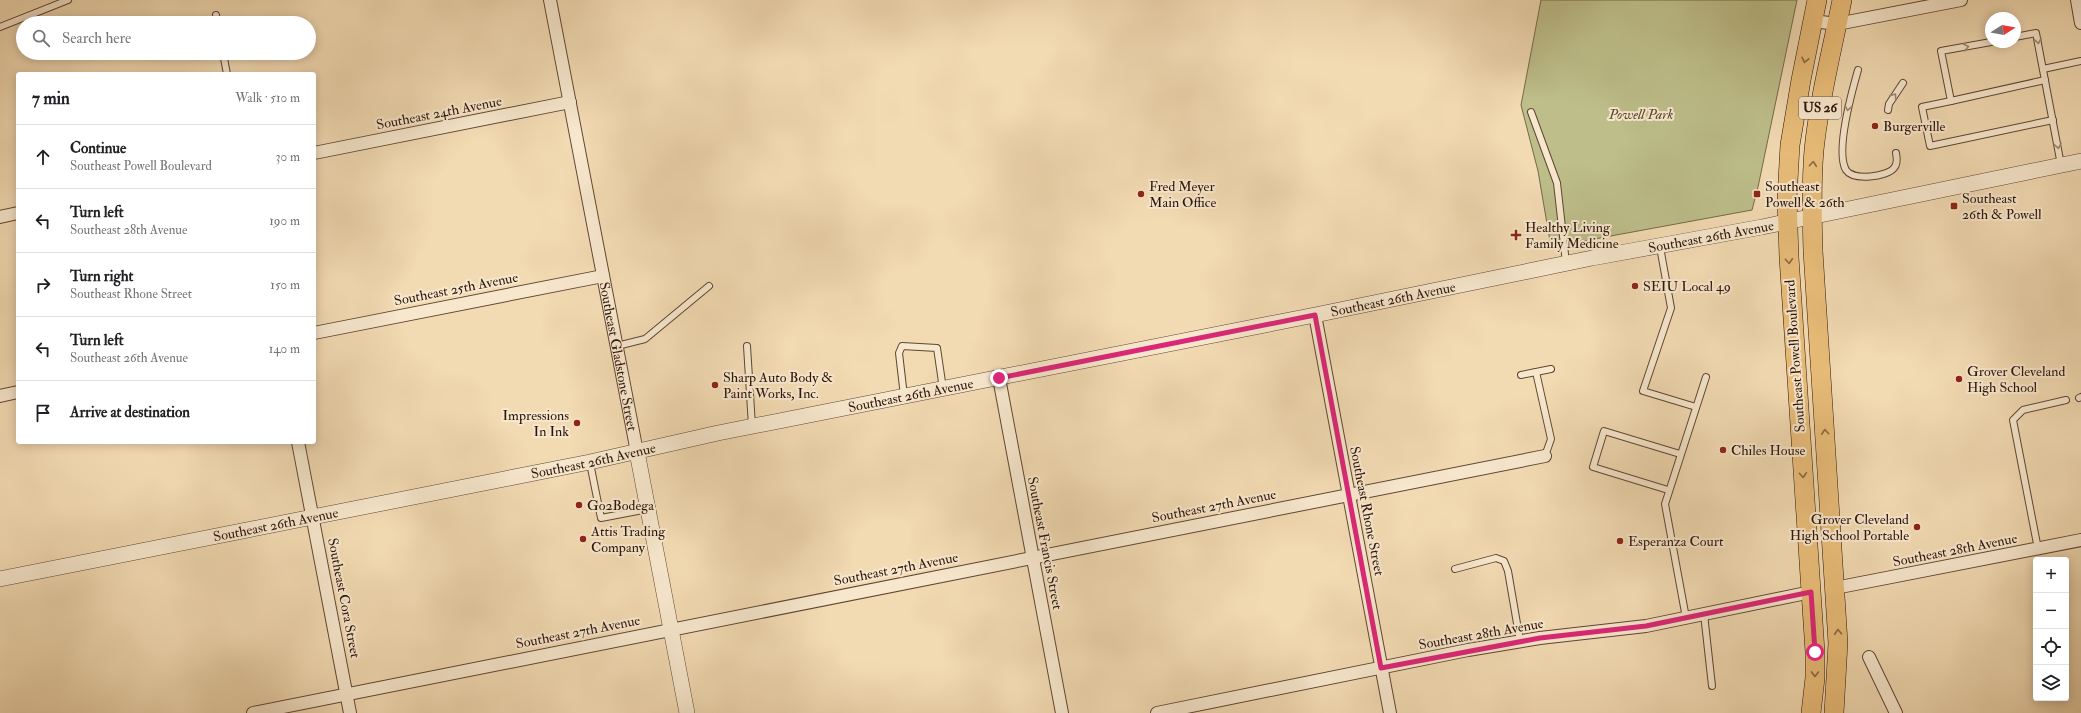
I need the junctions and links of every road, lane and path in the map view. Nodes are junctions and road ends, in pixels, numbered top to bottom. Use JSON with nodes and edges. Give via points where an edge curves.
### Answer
{"nodes":[{"id":1,"x":68,"y":0,"type":"edge"},
{"id":2,"x":550,"y":0,"type":"edge"},
{"id":3,"x":1817,"y":0,"type":"edge"},
{"id":4,"x":1842,"y":0,"type":"edge"},
{"id":5,"x":1961,"y":0,"type":"edge"},
{"id":6,"x":2076,"y":0,"type":"edge"},
{"id":7,"x":1936,"y":2,"type":"edge"},
{"id":8,"x":28,"y":16,"type":"edge"},
{"id":9,"x":16,"y":21,"type":"edge"},
{"id":10,"x":1813,"y":21,"type":"junction"},
{"id":11,"x":2081,"y":22,"type":"edge"},
{"id":12,"x":1837,"y":24,"type":"junction"},
{"id":13,"x":0,"y":27,"type":"edge"},
{"id":14,"x":2021,"y":36,"type":"edge"},
{"id":15,"x":1985,"y":43,"type":"edge"},
{"id":16,"x":224,"y":60,"type":"edge"},
{"id":17,"x":2081,"y":61,"type":"edge"},
{"id":18,"x":2043,"y":69,"type":"junction"},
{"id":19,"x":1858,"y":70,"type":"dead end"},
{"id":20,"x":227,"y":72,"type":"edge"},
{"id":21,"x":2045,"y":80,"type":"junction"},
{"id":22,"x":1903,"y":83,"type":"dead end"},
{"id":23,"x":1951,"y":100,"type":"junction"},
{"id":24,"x":570,"y":102,"type":"junction"},
{"id":25,"x":1888,"y":110,"type":"dead end"},
{"id":26,"x":1531,"y":112,"type":"dead end"},
{"id":27,"x":2053,"y":120,"type":"junction"},
{"id":28,"x":316,"y":153,"type":"edge"},
{"id":29,"x":1896,"y":153,"type":"dead end"},
{"id":30,"x":2081,"y":161,"type":"edge"},
{"id":31,"x":2061,"y":165,"type":"junction"},
{"id":32,"x":16,"y":213,"type":"edge"},
{"id":33,"x":0,"y":217,"type":"edge"},
{"id":34,"x":1812,"y":217,"type":"junction"},
{"id":35,"x":1787,"y":222,"type":"junction"},
{"id":36,"x":1660,"y":247,"type":"junction"},
{"id":37,"x":1566,"y":263,"type":"junction"},
{"id":38,"x":603,"y":276,"type":"junction"},
{"id":39,"x":709,"y":286,"type":"dead end"},
{"id":40,"x":1315,"y":315,"type":"junction"},
{"id":41,"x":316,"y":333,"type":"edge"},
{"id":42,"x":617,"y":346,"type":"junction"},
{"id":43,"x":747,"y":346,"type":"dead end"},
{"id":44,"x":1551,"y":369,"type":"dead end"},
{"id":45,"x":1536,"y":372,"type":"junction"},
{"id":46,"x":1520,"y":375,"type":"dead end"},
{"id":47,"x":1706,"y":377,"type":"dead end"},
{"id":48,"x":999,"y":378,"type":"junction"},
{"id":49,"x":943,"y":389,"type":"junction"},
{"id":50,"x":16,"y":392,"type":"edge"},
{"id":51,"x":0,"y":396,"type":"edge"},
{"id":52,"x":904,"y":396,"type":"junction"},
{"id":53,"x":2066,"y":400,"type":"dead end"},
{"id":54,"x":1696,"y":407,"type":"junction"},
{"id":55,"x":752,"y":427,"type":"junction"},
{"id":56,"x":298,"y":444,"type":"edge"},
{"id":57,"x":637,"y":452,"type":"junction"},
{"id":58,"x":1680,"y":454,"type":"junction"},
{"id":59,"x":1545,"y":456,"type":"joint"},
{"id":60,"x":590,"y":462,"type":"junction"},
{"id":61,"x":1668,"y":490,"type":"junction"},
{"id":62,"x":1349,"y":494,"type":"junction"},
{"id":63,"x":648,"y":509,"type":"junction"},
{"id":64,"x":313,"y":517,"type":"junction"},
{"id":65,"x":2081,"y":540,"type":"edge"},
{"id":66,"x":2038,"y":549,"type":"junction"},
{"id":67,"x":1032,"y":557,"type":"junction"},
{"id":68,"x":1455,"y":568,"type":"dead end"},
{"id":69,"x":0,"y":579,"type":"edge"},
{"id":70,"x":1835,"y":588,"type":"junction"},
{"id":71,"x":1811,"y":592,"type":"junction"},
{"id":72,"x":1704,"y":614,"type":"junction"},
{"id":73,"x":1686,"y":618,"type":"junction"},
{"id":74,"x":671,"y":629,"type":"junction"},
{"id":75,"x":1520,"y":641,"type":"junction"},
{"id":76,"x":1869,"y":657,"type":"dead end"},
{"id":77,"x":1381,"y":668,"type":"junction"},
{"id":78,"x":1712,"y":686,"type":"dead end"},
{"id":79,"x":347,"y":694,"type":"junction"},
{"id":80,"x":253,"y":713,"type":"edge"},
{"id":81,"x":350,"y":713,"type":"edge"},
{"id":82,"x":687,"y":713,"type":"edge"},
{"id":83,"x":1062,"y":713,"type":"edge"},
{"id":84,"x":1158,"y":713,"type":"edge"},
{"id":85,"x":1390,"y":713,"type":"edge"},
{"id":86,"x":1811,"y":713,"type":"edge"},
{"id":87,"x":1834,"y":713,"type":"edge"},
{"id":88,"x":1896,"y":713,"type":"edge"}],
"edges":[{"from":1,"to":8,"type":"lane"},
{"from":2,"to":24,"type":"street","name":"Southeast Gladstone Street"},
{"from":3,"to":10,"type":"main road","name":"Southeast Powell Boulevard","number":"US 26"},
{"from":4,"to":12,"type":"main road","name":"Southeast Powell Boulevard","number":"US 26"},
{"from":5,"to":7,"type":"street"},
{"from":6,"to":11,"type":"street"},
{"from":7,"to":12,"type":"street"},
{"from":9,"to":13,"type":"lane"},
{"from":10,"to":12,"type":"street"},
{"from":10,"to":35,"type":"main road","name":"Southeast Powell Boulevard","number":"US 26","one_way":true,"via":[[1791,138]]},
{"from":34,"to":12,"type":"main road","name":"Southeast Powell Boulevard","number":"US 26","one_way":true,"via":[[1812,174],[1817,132]]},
{"from":14,"to":18,"type":"lane","one_way":true,"via":[[2036,33]]},
{"from":23,"to":15,"type":"lane","one_way":true,"via":[[1941,52]]},
{"from":16,"to":20,"type":"lane"},
{"from":17,"to":18,"type":"lane"},
{"from":18,"to":21,"type":"lane"},
{"from":19,"to":29,"type":"lane","one_way":true,"via":[[1847,106],[1844,166],[1847,172],[1857,177],[1888,172],[1897,164]]},
{"from":21,"to":23,"type":"lane"},
{"from":21,"to":27,"type":"lane"},
{"from":25,"to":22,"type":"lane","one_way":true,"via":[[1889,104]]},
{"from":23,"to":27,"type":"lane","via":[[1922,107],[1930,146]]},
{"from":24,"to":28,"type":"street","name":"Southeast 24th Avenue"},
{"from":24,"to":38,"type":"street","name":"Southeast Gladstone Street"},
{"from":26,"to":37,"type":"lane","via":[[1557,183]]},
{"from":27,"to":31,"type":"lane","one_way":true},
{"from":30,"to":31,"type":"street","name":"Southeast 26th Avenue"},
{"from":31,"to":34,"type":"street","name":"Southeast 26th Avenue"},
{"from":32,"to":33,"type":"street"},
{"from":34,"to":35,"type":"street","name":"Southeast 26th Avenue"},
{"from":70,"to":34,"type":"main road","name":"Southeast Powell Boulevard","number":"US 26","one_way":true},
{"from":35,"to":36,"type":"street","name":"Southeast 26th Avenue"},
{"from":35,"to":71,"type":"main road","name":"Southeast Powell Boulevard","number":"US 26","one_way":true},
{"from":36,"to":37,"type":"street","name":"Southeast 26th Avenue"},
{"from":36,"to":54,"type":"lane","via":[[1671,308],[1643,391]]},
{"from":37,"to":40,"type":"street","name":"Southeast 26th Avenue"},
{"from":38,"to":41,"type":"street","name":"Southeast 25th Avenue"},
{"from":38,"to":42,"type":"street","name":"Southeast Gladstone Street"},
{"from":39,"to":42,"type":"lane","via":[[645,339]]},
{"from":40,"to":48,"type":"street","name":"Southeast 26th Avenue"},
{"from":40,"to":62,"type":"street","name":"Southeast Rhone Street"},
{"from":42,"to":57,"type":"street","name":"Southeast Gladstone Street"},
{"from":43,"to":55,"type":"lane"},
{"from":44,"to":45,"type":"lane"},
{"from":45,"to":46,"type":"lane"},
{"from":45,"to":59,"type":"lane","via":[[1551,439]]},
{"from":47,"to":54,"type":"lane"},
{"from":48,"to":49,"type":"street","name":"Southeast 26th Avenue"},
{"from":48,"to":67,"type":"street","name":"Southeast Francis Street"},
{"from":49,"to":52,"type":"street","name":"Southeast 26th Avenue"},
{"from":49,"to":52,"type":"lane","via":[[938,348],[902,346],[899,353]]},
{"from":50,"to":51,"type":"street"},
{"from":52,"to":55,"type":"street","name":"Southeast 26th Avenue"},
{"from":53,"to":66,"type":"lane","via":[[2023,410],[2013,420]]},
{"from":54,"to":58,"type":"lane"},
{"from":55,"to":57,"type":"street","name":"Southeast 26th Avenue"},
{"from":56,"to":64,"type":"street","name":"Southeast Cora Street"},
{"from":57,"to":60,"type":"street","name":"Southeast 26th Avenue"},
{"from":57,"to":63,"type":"street","name":"Southeast Gladstone Street"},
{"from":58,"to":61,"type":"lane"},
{"from":58,"to":61,"type":"lane","via":[[1604,431],[1593,467]]},
{"from":59,"to":62,"type":"street","name":"Southeast 27th Avenue"},
{"from":60,"to":63,"type":"lane","via":[[602,518]]},
{"from":60,"to":64,"type":"street","name":"Southeast 26th Avenue"},
{"from":61,"to":73,"type":"lane","via":[[1666,509]]},
{"from":62,"to":67,"type":"street","name":"Southeast 27th Avenue"},
{"from":62,"to":77,"type":"street","name":"Southeast Rhone Street"},
{"from":63,"to":74,"type":"street","name":"Southeast Gladstone Street"},
{"from":64,"to":69,"type":"street","name":"Southeast 26th Avenue"},
{"from":64,"to":79,"type":"street","name":"Southeast Cora Street"},
{"from":65,"to":66,"type":"street","name":"Southeast 28th Avenue"},
{"from":66,"to":70,"type":"street","name":"Southeast 28th Avenue"},
{"from":67,"to":74,"type":"street","name":"Southeast 27th Avenue"},
{"from":67,"to":83,"type":"street","name":"Southeast Francis Street"},
{"from":68,"to":75,"type":"lane","via":[[1496,558],[1504,561]]},
{"from":87,"to":70,"type":"main road","name":"Southeast Powell Boulevard","number":"US 26","one_way":true,"via":[[1838,643]]},
{"from":71,"to":72,"type":"street","name":"Southeast 28th Avenue"},
{"from":71,"to":86,"type":"main road","name":"Southeast Powell Boulevard","number":"US 26","one_way":true,"via":[[1815,652]]},
{"from":72,"to":73,"type":"street","name":"Southeast 28th Avenue"},
{"from":72,"to":78,"type":"lane"},
{"from":73,"to":75,"type":"street","name":"Southeast 28th Avenue","via":[[1646,626]]},
{"from":74,"to":79,"type":"street","name":"Southeast 27th Avenue"},
{"from":74,"to":82,"type":"street","name":"Southeast Gladstone Street"},
{"from":75,"to":77,"type":"street","name":"Southeast 28th Avenue"},
{"from":76,"to":88,"type":"street"},
{"from":77,"to":84,"type":"street","name":"Southeast 28th Avenue"},
{"from":77,"to":85,"type":"street","name":"Southeast Rhone Street"},
{"from":79,"to":80,"type":"street","name":"Southeast 27th Avenue"},
{"from":79,"to":81,"type":"street","name":"Southeast Cora Street"}]}
